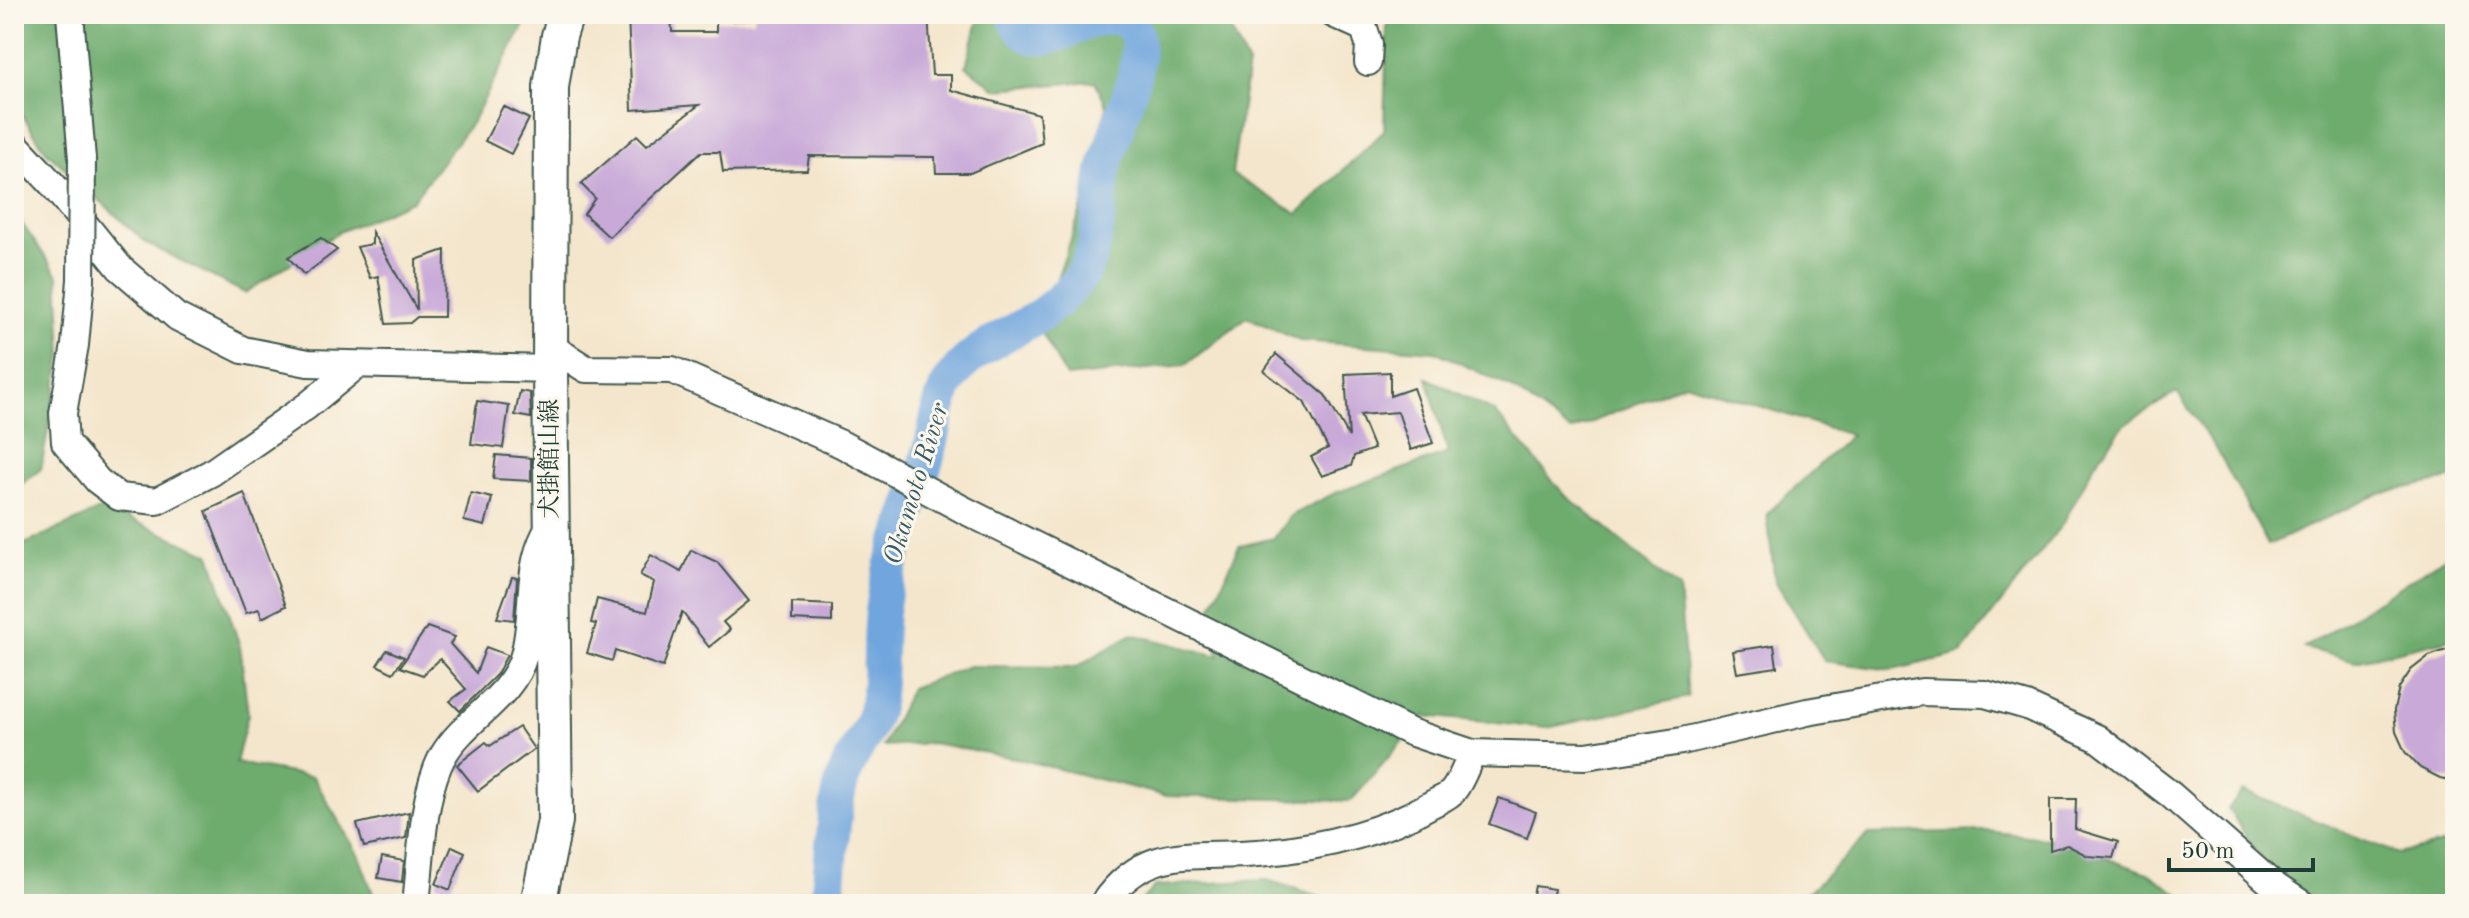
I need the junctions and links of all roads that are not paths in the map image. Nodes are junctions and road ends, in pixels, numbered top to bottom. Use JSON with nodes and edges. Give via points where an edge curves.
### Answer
{"nodes":[{"id":1,"x":70,"y":14,"type":"edge"},
{"id":2,"x":566,"y":14,"type":"edge"},
{"id":3,"x":1333,"y":14,"type":"edge"},
{"id":4,"x":1368,"y":62,"type":"dead end"},
{"id":5,"x":14,"y":143,"type":"edge"},
{"id":6,"x":356,"y":366,"type":"junction"},
{"id":7,"x":550,"y":369,"type":"junction"},
{"id":8,"x":586,"y":369,"type":"junction"},
{"id":9,"x":551,"y":525,"type":"junction"},
{"id":10,"x":1472,"y":753,"type":"junction"},
{"id":11,"x":416,"y":904,"type":"edge"},
{"id":12,"x":538,"y":904,"type":"edge"},
{"id":13,"x":1103,"y":904,"type":"edge"},
{"id":14,"x":2302,"y":904,"type":"edge"}],
"edges":[{"from":1,"to":6,"type":"street","bridge":true,"via":[[82,159],[81,280],[63,413],[65,442],[119,497],[157,501],[211,473]]},
{"from":2,"to":7,"type":"main road","name":"犬掛館山線","via":[[551,87]]},
{"from":3,"to":4,"type":"street","via":[[1364,28]]},
{"from":5,"to":6,"type":"street","via":[[120,268],[177,317],[243,350]]},
{"from":6,"to":7,"type":"street"},
{"from":7,"to":8,"type":"street"},
{"from":7,"to":8,"type":"street"},
{"from":7,"to":9,"type":"main road","name":"犬掛館山線"},
{"from":8,"to":10,"type":"street","via":[[672,370],[841,444],[1410,732]]},
{"from":9,"to":11,"type":"street","via":[[537,551],[524,656],[515,675],[445,753],[431,784]]},
{"from":9,"to":12,"type":"main road","name":"犬掛館山線","via":[[555,821]]},
{"from":10,"to":13,"type":"street","via":[[1451,794],[1405,819],[1316,845],[1154,861]]},
{"from":10,"to":14,"type":"street","via":[[1586,756],[1922,692],[1985,694],[2027,706],[2097,738]]}]}
